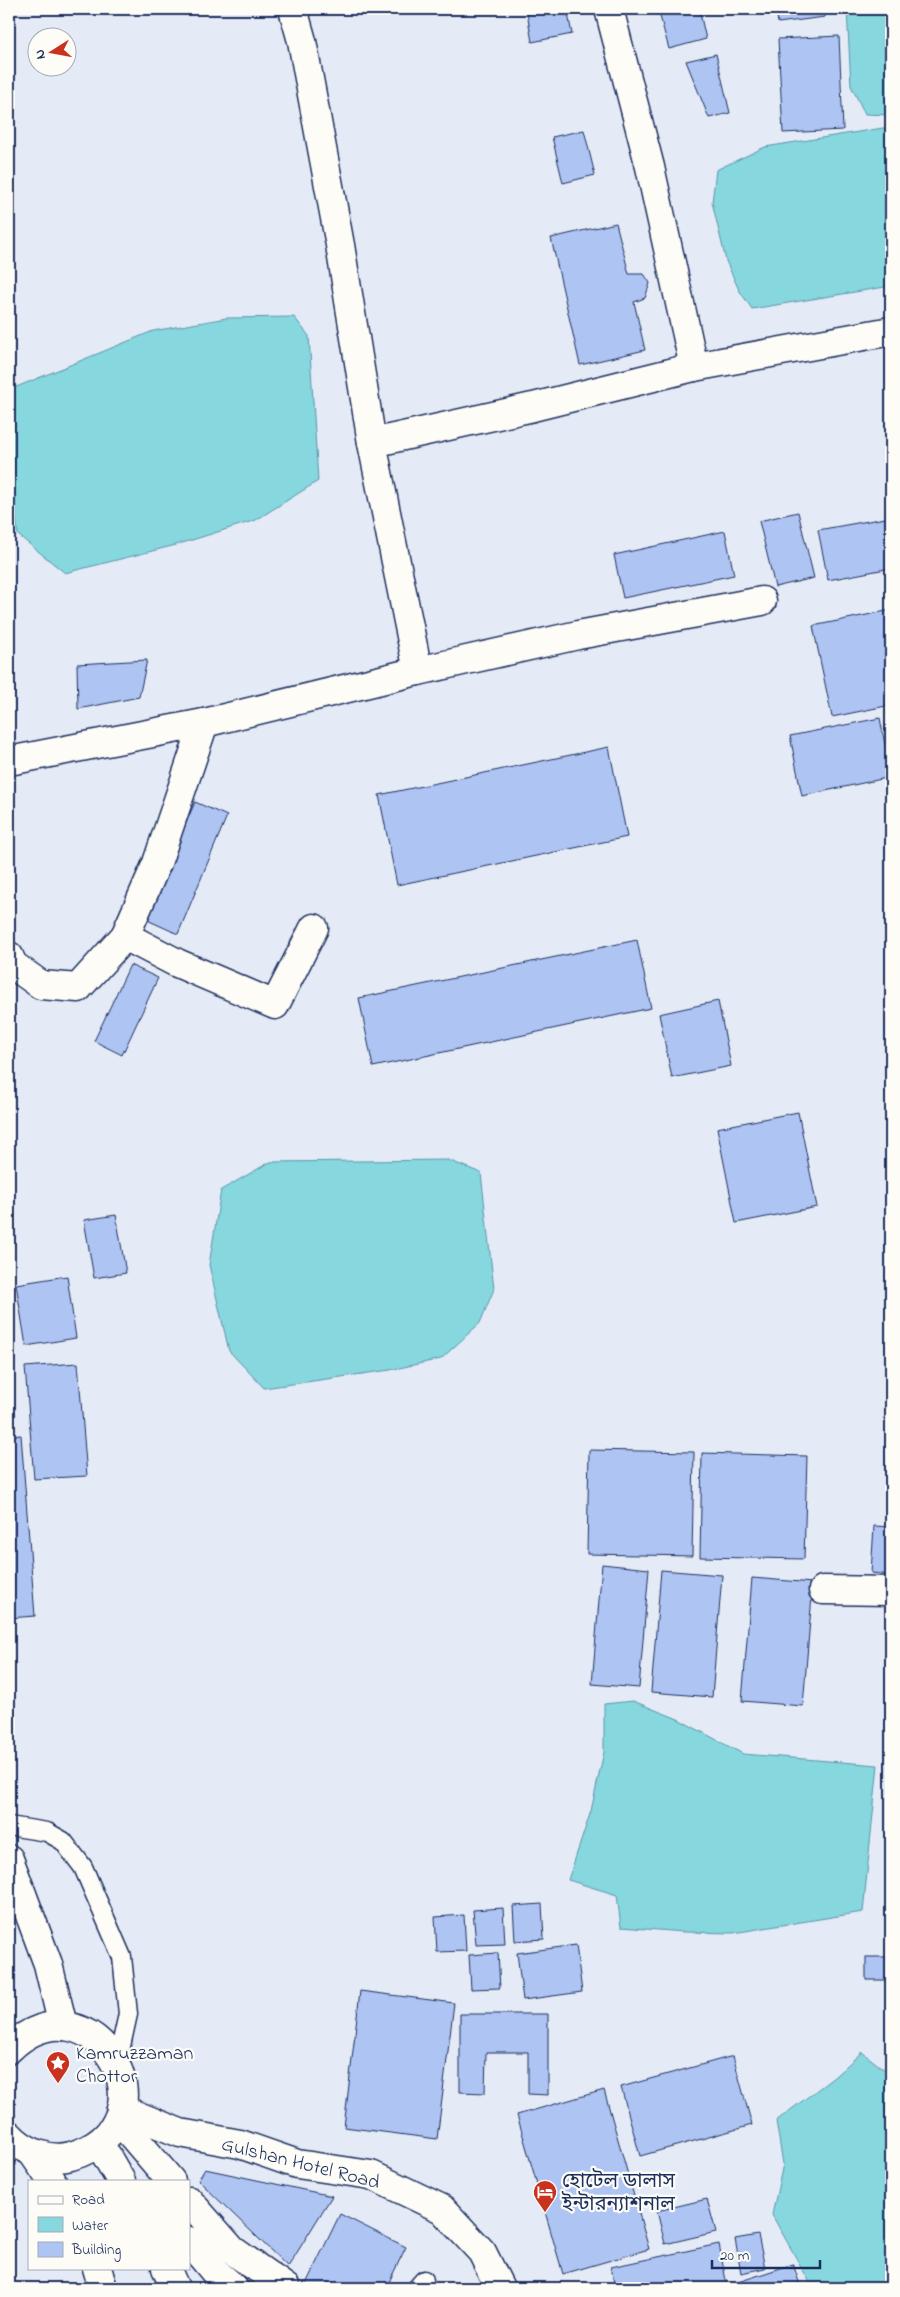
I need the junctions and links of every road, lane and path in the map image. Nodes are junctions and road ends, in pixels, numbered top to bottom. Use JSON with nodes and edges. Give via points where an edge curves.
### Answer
{"nodes":[{"id":1,"x":293,"y":9,"type":"edge"},
{"id":2,"x":609,"y":9,"type":"edge"},
{"id":3,"x":891,"y":331,"type":"edge"},
{"id":4,"x":694,"y":367,"type":"junction"},
{"id":5,"x":372,"y":443,"type":"junction"},
{"id":6,"x":762,"y":601,"type":"dead end"},
{"id":7,"x":418,"y":671,"type":"junction"},
{"id":8,"x":204,"y":724,"type":"junction"},
{"id":9,"x":9,"y":762,"type":"edge"},
{"id":10,"x":314,"y":928,"type":"dead end"},
{"id":11,"x":125,"y":936,"type":"junction"},
{"id":12,"x":9,"y":956,"type":"edge"},
{"id":13,"x":824,"y":1590,"type":"dead end"},
{"id":14,"x":891,"y":1591,"type":"edge"},
{"id":15,"x":9,"y":1826,"type":"edge"},
{"id":16,"x":9,"y":1859,"type":"edge"},
{"id":17,"x":63,"y":2026,"type":"junction"},
{"id":18,"x":9,"y":2049,"type":"edge"},
{"id":19,"x":117,"y":2064,"type":"junction"},
{"id":20,"x":120,"y":2114,"type":"junction"},
{"id":21,"x":9,"y":2135,"type":"edge"},
{"id":22,"x":100,"y":2142,"type":"junction"},
{"id":23,"x":32,"y":2152,"type":"junction"},
{"id":24,"x":51,"y":2180,"type":"edge"},
{"id":25,"x":120,"y":2180,"type":"edge"},
{"id":26,"x":135,"y":2180,"type":"edge"},
{"id":27,"x":170,"y":2180,"type":"edge"},
{"id":28,"x":190,"y":2202,"type":"edge"},
{"id":29,"x":190,"y":2242,"type":"edge"},
{"id":30,"x":98,"y":2270,"type":"edge"},
{"id":31,"x":167,"y":2270,"type":"edge"},
{"id":32,"x":103,"y":2288,"type":"edge"},
{"id":33,"x":175,"y":2288,"type":"edge"},
{"id":34,"x":234,"y":2288,"type":"edge"},
{"id":35,"x":286,"y":2288,"type":"edge"},
{"id":36,"x":500,"y":2288,"type":"edge"}],
"edges":[{"from":1,"to":5,"type":"main road","via":[[302,41],[340,245]]},
{"from":2,"to":4,"type":"main road","via":[[650,167]]},
{"from":3,"to":4,"type":"main road"},
{"from":4,"to":5,"type":"main road"},
{"from":5,"to":7,"type":"main road"},
{"from":6,"to":7,"type":"main road","via":[[578,635]]},
{"from":7,"to":8,"type":"main road"},
{"from":8,"to":9,"type":"main road"},
{"from":8,"to":11,"type":"main road","via":[[157,863]]},
{"from":10,"to":11,"type":"main road","via":[[275,1005],[177,963]]},
{"from":11,"to":12,"type":"main road","via":[[78,988],[40,985],[13,965]]},
{"from":13,"to":14,"type":"main road"},
{"from":15,"to":19,"type":"lane","via":[[47,1832],[63,1841],[83,1867],[122,1957],[128,2014]]},
{"from":16,"to":17,"type":"main road","via":[[48,1964]]},
{"from":17,"to":18,"type":"main road","via":[[41,2028],[21,2037]]},
{"from":17,"to":19,"type":"main road","via":[[85,2032],[103,2044]]},
{"from":19,"to":20,"type":"main road","via":[[123,2085]]},
{"from":20,"to":22,"type":"main road"},
{"from":20,"to":27,"type":"main road"},
{"from":20,"to":36,"type":"main road","name":"Gulshan Hotel Road","via":[[180,2133],[240,2144],[297,2164],[371,2175],[442,2209],[482,2252]]},
{"from":21,"to":23,"type":"main road"},
{"from":22,"to":23,"type":"main road","via":[[67,2157],[49,2157]]},
{"from":22,"to":25,"type":"main road"},
{"from":22,"to":26,"type":"main road"},
{"from":23,"to":24,"type":"main road"},
{"from":28,"to":35,"type":"main road","via":[[232,2250]]},
{"from":29,"to":34,"type":"main road","via":[[214,2271]]},
{"from":30,"to":32,"type":"main road"},
{"from":31,"to":33,"type":"main road"}]}
